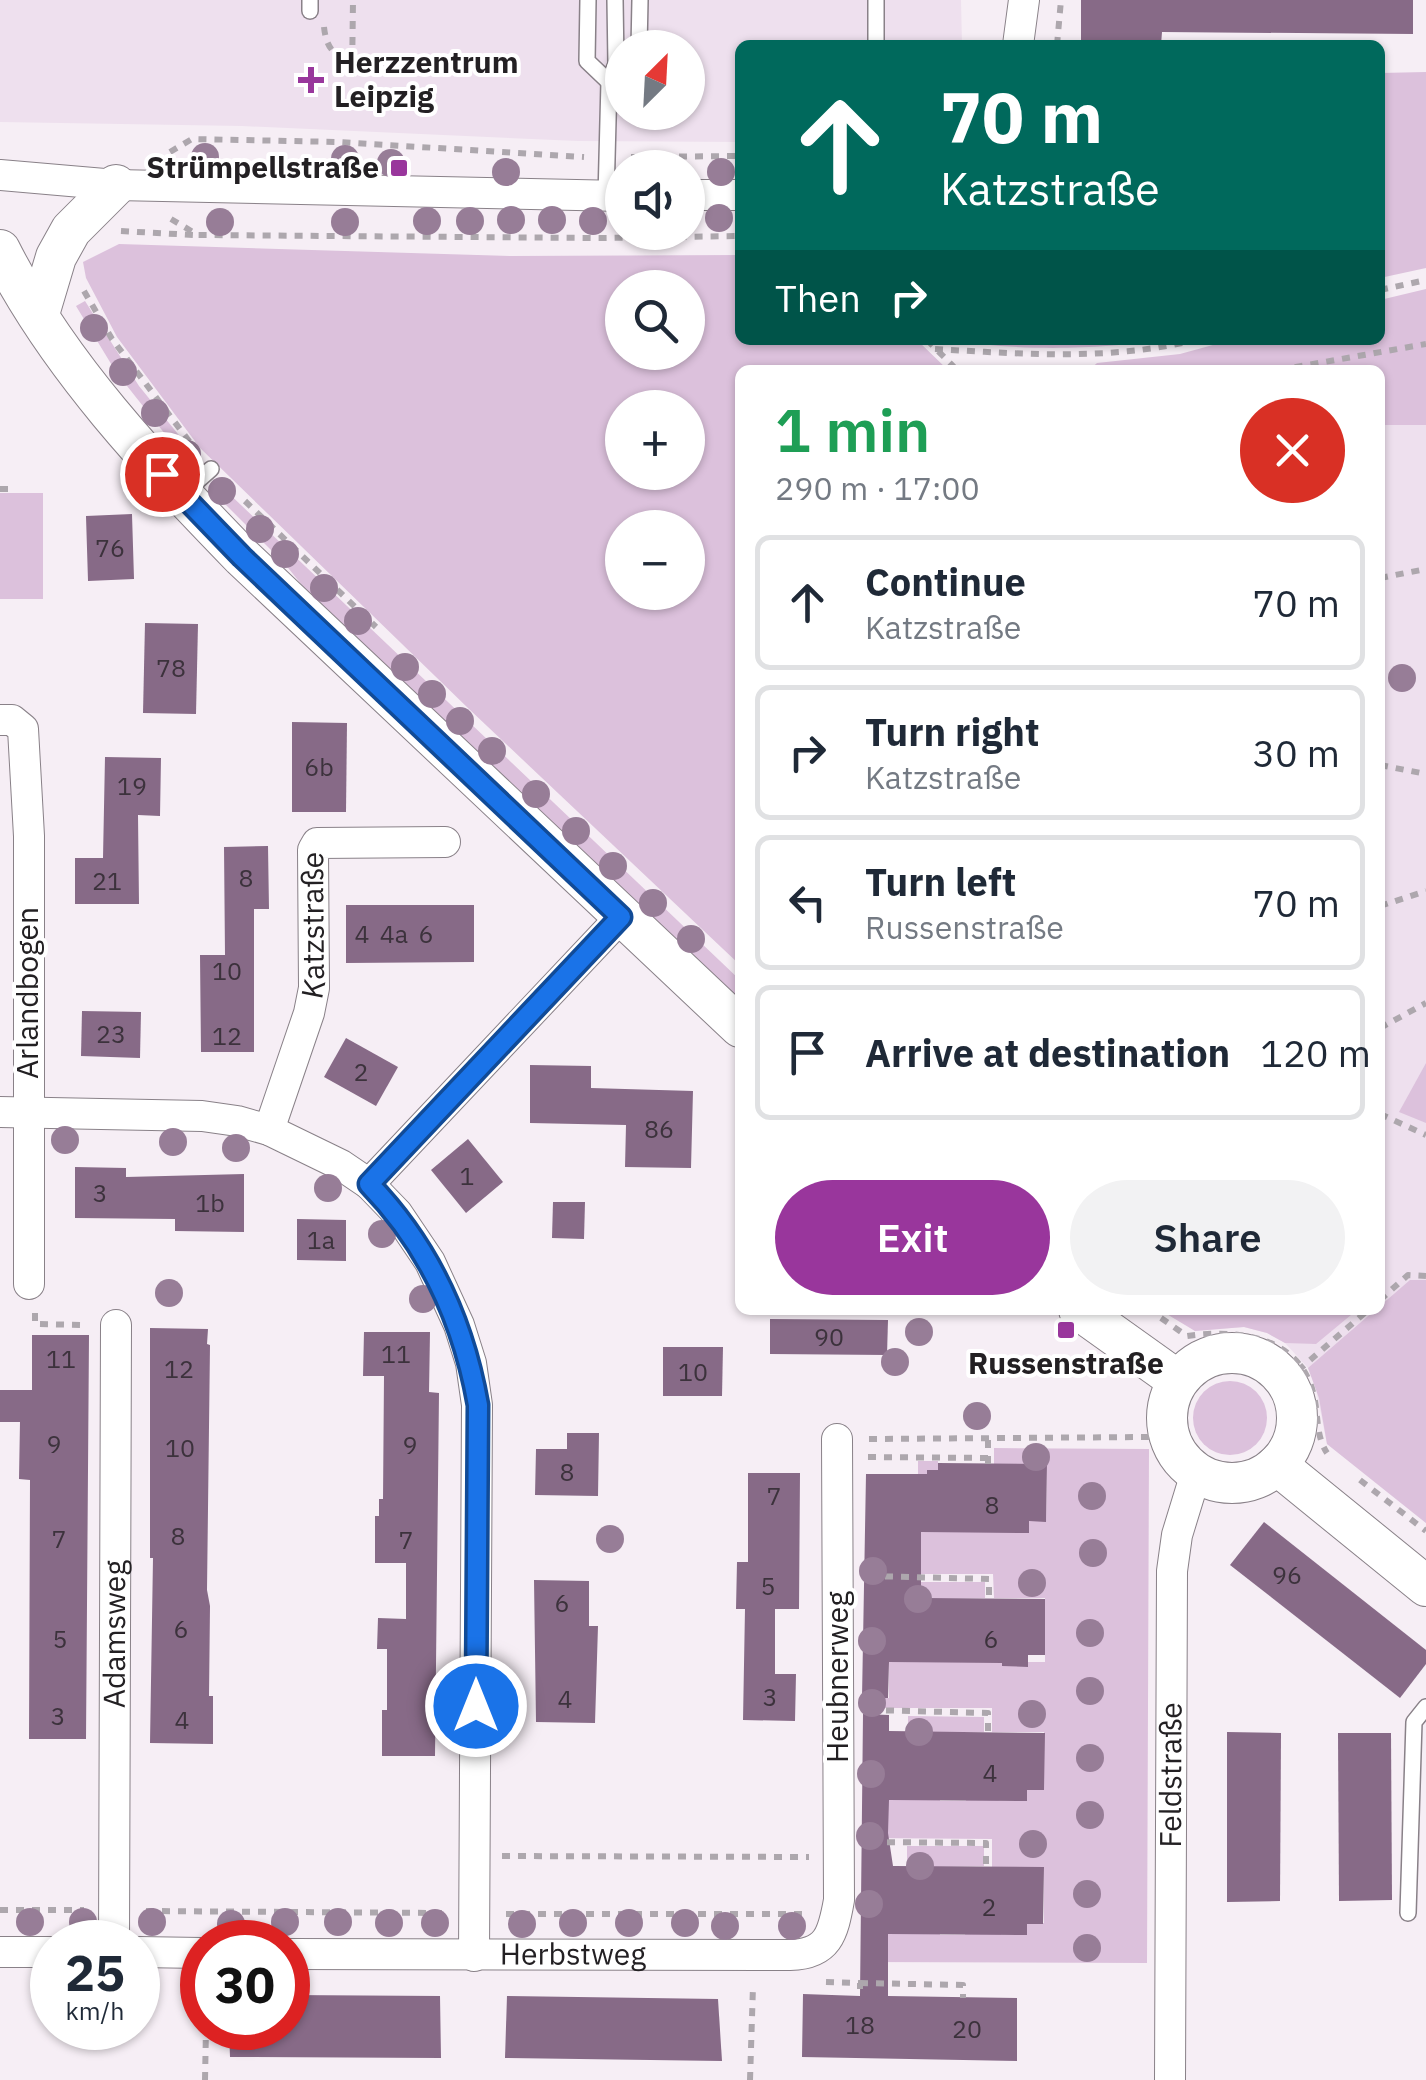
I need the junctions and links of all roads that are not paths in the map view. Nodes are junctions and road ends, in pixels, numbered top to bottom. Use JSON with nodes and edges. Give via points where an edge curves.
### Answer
{"nodes":[{"id":1,"x":588,"y":0,"type":"edge"},
{"id":2,"x":616,"y":0,"type":"edge"},
{"id":3,"x":640,"y":0,"type":"edge"},
{"id":4,"x":876,"y":0,"type":"edge"},
{"id":5,"x":1024,"y":0,"type":"edge"},
{"id":6,"x":616,"y":30,"type":"edge"},
{"id":7,"x":640,"y":30,"type":"edge"},
{"id":8,"x":876,"y":40,"type":"edge"},
{"id":9,"x":1019,"y":40,"type":"edge"},
{"id":10,"x":605,"y":72,"type":"edge"},
{"id":11,"x":0,"y":175,"type":"edge"},
{"id":12,"x":116,"y":185,"type":"junction"},
{"id":13,"x":735,"y":194,"type":"edge"},
{"id":14,"x":705,"y":195,"type":"edge"},
{"id":15,"x":605,"y":196,"type":"edge"},
{"id":16,"x":0,"y":250,"type":"edge"},
{"id":17,"x":39,"y":314,"type":"junction"},
{"id":18,"x":0,"y":720,"type":"edge"},
{"id":19,"x":444,"y":842,"type":"dead end"},
{"id":20,"x":621,"y":917,"type":"junction"},
{"id":21,"x":735,"y":1022,"type":"edge"},
{"id":22,"x":14,"y":1112,"type":"edge"},
{"id":23,"x":269,"y":1130,"type":"junction"},
{"id":24,"x":369,"y":1184,"type":"junction"},
{"id":25,"x":29,"y":1284,"type":"road end"},
{"id":26,"x":1086,"y":1315,"type":"edge"},
{"id":27,"x":116,"y":1325,"type":"road end"},
{"id":28,"x":1178,"y":1380,"type":"junction"},
{"id":29,"x":838,"y":1439,"type":"road end"},
{"id":30,"x":1278,"y":1465,"type":"junction"},
{"id":31,"x":1196,"y":1473,"type":"junction"},
{"id":32,"x":1426,"y":1586,"type":"edge"},
{"id":33,"x":1426,"y":1706,"type":"edge"},
{"id":34,"x":1408,"y":1913,"type":"dead end"},
{"id":35,"x":836,"y":1914,"type":"joint"},
{"id":36,"x":113,"y":1920,"type":"edge"},
{"id":37,"x":0,"y":1952,"type":"edge"},
{"id":38,"x":30,"y":1952,"type":"edge"},
{"id":39,"x":310,"y":1954,"type":"edge"},
{"id":40,"x":474,"y":1956,"type":"junction"},
{"id":41,"x":1170,"y":2080,"type":"edge"}],
"edges":[{"from":1,"to":10,"type":"lane","via":[[587,61]]},
{"from":2,"to":6,"type":"lane"},
{"from":3,"to":7,"type":"lane"},
{"from":4,"to":8,"type":"lane"},
{"from":5,"to":9,"type":"street"},
{"from":11,"to":12,"type":"street"},
{"from":12,"to":15,"type":"street"},
{"from":12,"to":17,"type":"street","via":[[71,230]]},
{"from":13,"to":14,"type":"street"},
{"from":16,"to":17,"type":"street"},
{"from":17,"to":20,"type":"street","via":[[142,452],[196,482],[242,557]]},
{"from":18,"to":22,"type":"street","name":"Arlandbogen","via":[[23,729],[29,836]]},
{"from":19,"to":23,"type":"street","name":"Katzstraße","via":[[317,843],[310,1012]]},
{"from":20,"to":21,"type":"street"},
{"from":20,"to":24,"type":"street"},
{"from":22,"to":23,"type":"street","via":[[202,1116]]},
{"from":22,"to":25,"type":"street","name":"Arlandbogen"},
{"from":23,"to":24,"type":"street"},
{"from":24,"to":40,"type":"street","via":[[430,1262],[459,1326],[478,1405]]},
{"from":26,"to":28,"type":"street"},
{"from":27,"to":36,"type":"street","name":"Adamsweg"},
{"from":28,"to":30,"type":"street","via":[[1201,1360],[1232,1352],[1293,1374],[1297,1424]]},
{"from":28,"to":31,"type":"street","via":[[1167,1406],[1168,1434]]},
{"from":29,"to":35,"type":"street","name":"Heubnerweg"},
{"from":30,"to":31,"type":"street","via":[[1232,1484]]},
{"from":30,"to":32,"type":"street"},
{"from":31,"to":41,"type":"street","name":"Feldstraße","via":[[1172,1571]]},
{"from":33,"to":34,"type":"lane","via":[[1414,1722]]},
{"from":35,"to":40,"type":"street","name":"Herbstweg","via":[[822,1948],[802,1954]]},
{"from":37,"to":38,"type":"street"},
{"from":39,"to":40,"type":"street","name":"Herbstweg"}]}
